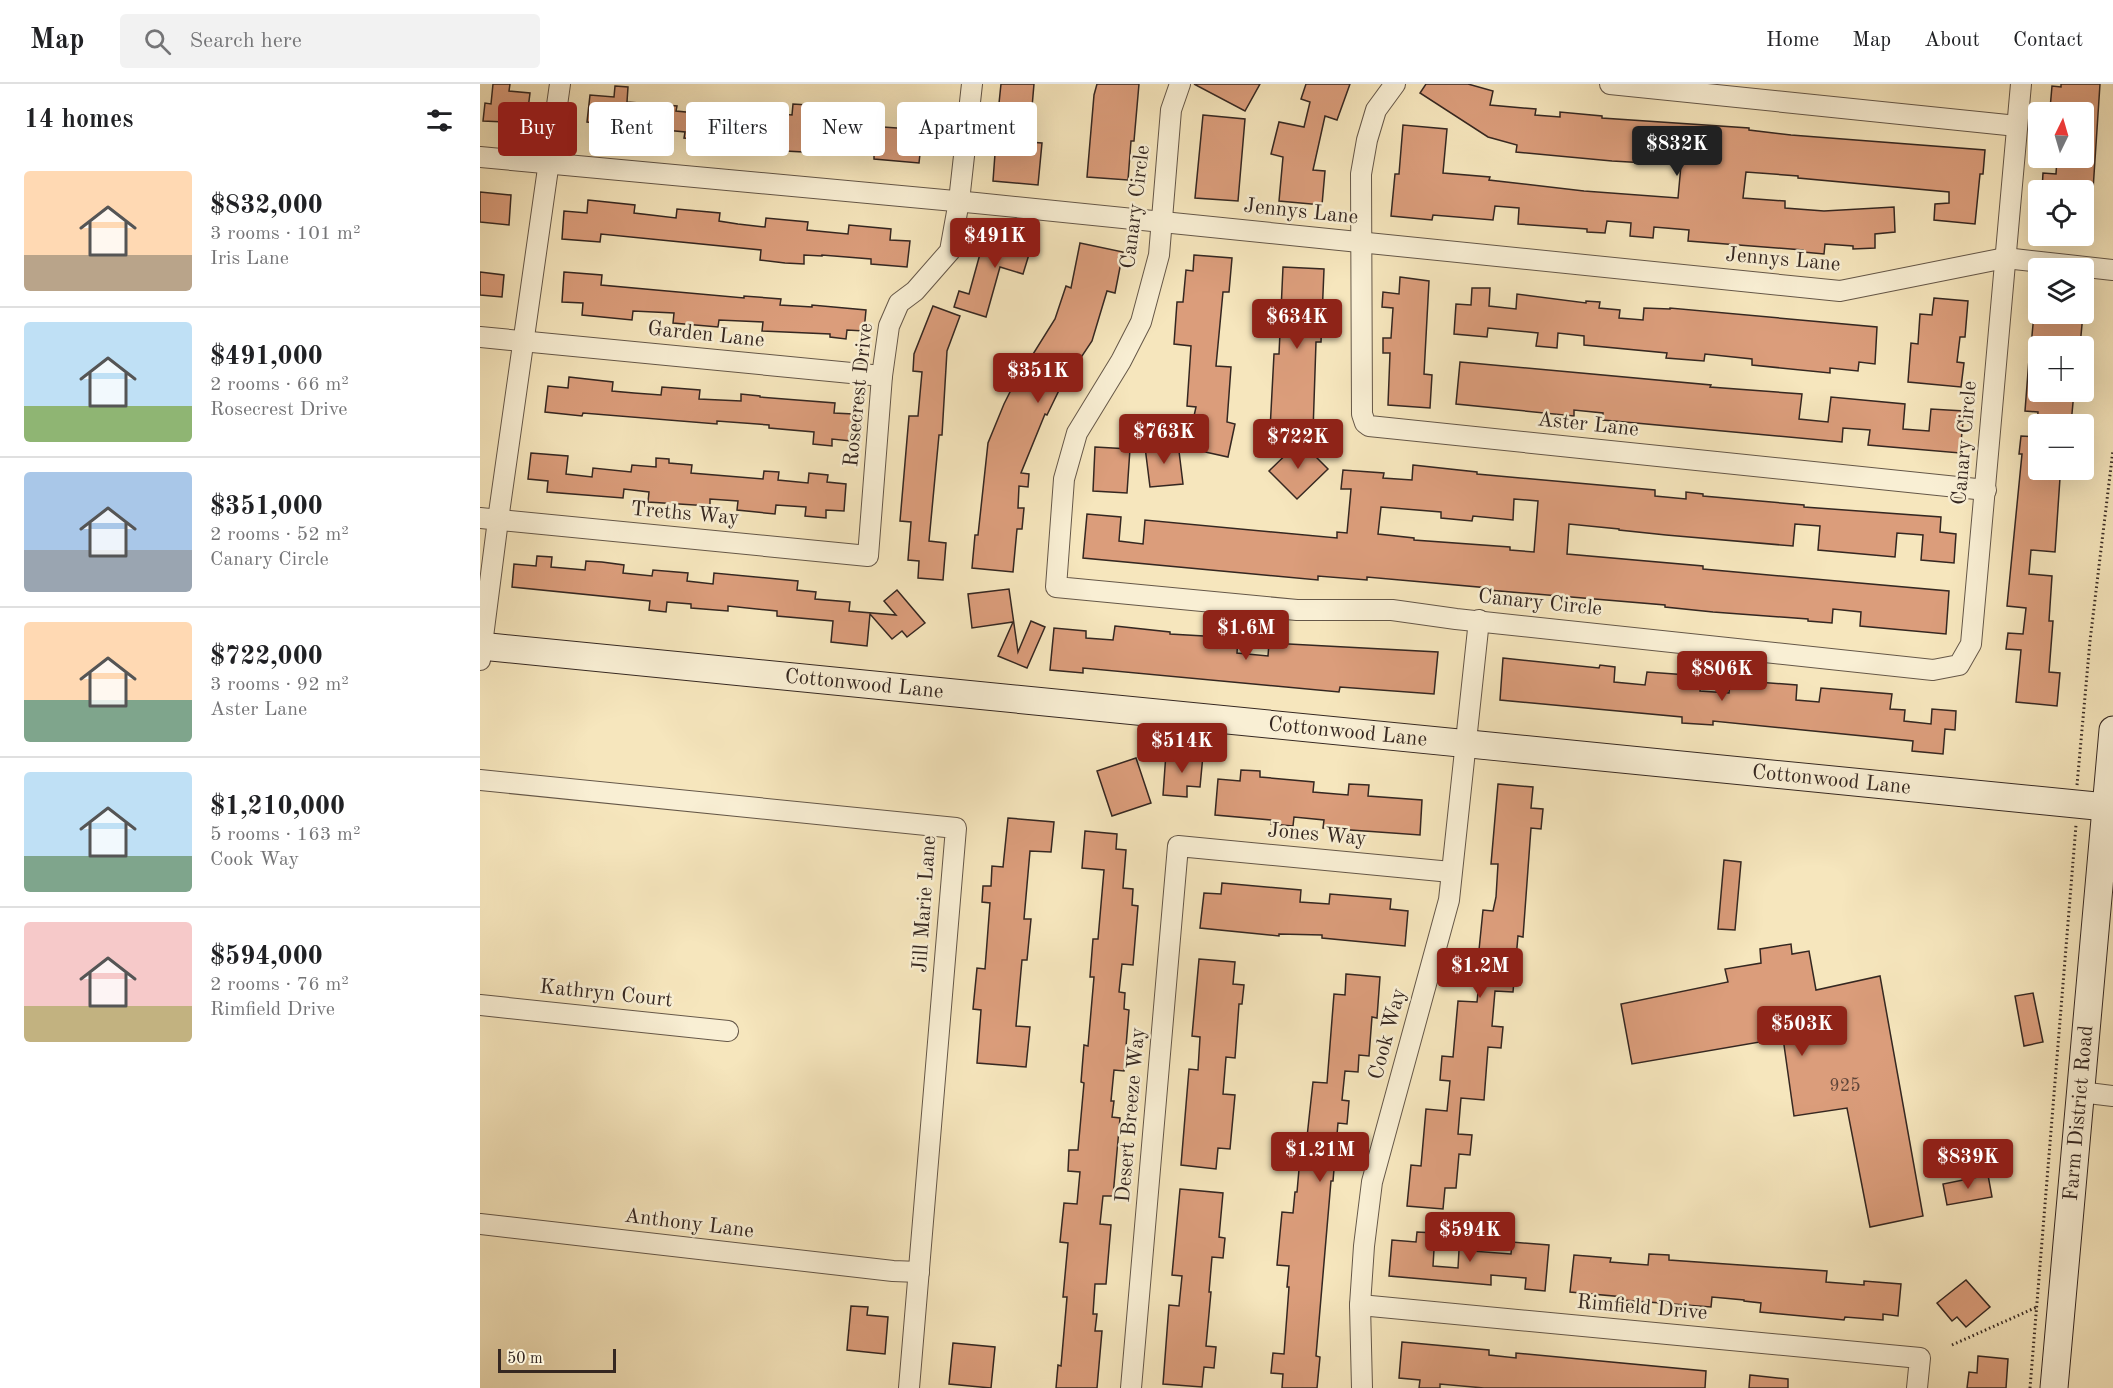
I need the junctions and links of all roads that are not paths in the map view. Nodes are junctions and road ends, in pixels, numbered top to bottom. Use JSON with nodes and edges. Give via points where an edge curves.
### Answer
{"nodes":[{"id":1,"x":560,"y":84,"type":"edge"},
{"id":2,"x":972,"y":84,"type":"edge"},
{"id":3,"x":1180,"y":84,"type":"edge"},
{"id":4,"x":1395,"y":84,"type":"edge"},
{"id":5,"x":1610,"y":84,"type":"edge"},
{"id":6,"x":2021,"y":84,"type":"edge"},
{"id":7,"x":2017,"y":126,"type":"junction"},
{"id":8,"x":480,"y":158,"type":"edge"},
{"id":9,"x":549,"y":165,"type":"junction"},
{"id":10,"x":959,"y":201,"type":"junction"},
{"id":11,"x":1162,"y":221,"type":"junction"},
{"id":12,"x":1362,"y":243,"type":"junction"},
{"id":13,"x":2005,"y":258,"type":"junction"},
{"id":14,"x":2113,"y":270,"type":"edge"},
{"id":15,"x":480,"y":337,"type":"edge"},
{"id":16,"x":525,"y":341,"type":"junction"},
{"id":17,"x":882,"y":376,"type":"junction"},
{"id":18,"x":1986,"y":490,"type":"junction"},
{"id":19,"x":489,"y":519,"type":"edge"},
{"id":20,"x":868,"y":556,"type":"joint"},
{"id":21,"x":1479,"y":620,"type":"junction"},
{"id":22,"x":480,"y":651,"type":"edge"},
{"id":23,"x":2113,"y":730,"type":"edge"},
{"id":24,"x":1467,"y":744,"type":"junction"},
{"id":25,"x":480,"y":780,"type":"edge"},
{"id":26,"x":2106,"y":807,"type":"junction"},
{"id":27,"x":1178,"y":846,"type":"joint"},
{"id":28,"x":1451,"y":872,"type":"junction"},
{"id":29,"x":480,"y":1005,"type":"edge"},
{"id":30,"x":728,"y":1031,"type":"dead end"},
{"id":31,"x":2080,"y":1092,"type":"junction"},
{"id":32,"x":2113,"y":1096,"type":"edge"},
{"id":33,"x":480,"y":1224,"type":"edge"},
{"id":34,"x":919,"y":1272,"type":"junction"},
{"id":35,"x":1360,"y":1305,"type":"junction"},
{"id":36,"x":909,"y":1388,"type":"edge"},
{"id":37,"x":1131,"y":1388,"type":"edge"},
{"id":38,"x":1362,"y":1388,"type":"edge"},
{"id":39,"x":1917,"y":1388,"type":"edge"},
{"id":40,"x":2054,"y":1388,"type":"edge"}],
"edges":[{"from":1,"to":9,"type":"street"},
{"from":2,"to":10,"type":"street","name":"Rosecrest Drive"},
{"from":3,"to":11,"type":"street","name":"Canary Circle","via":[[1171,111]]},
{"from":4,"to":12,"type":"street","via":[[1376,110],[1367,140],[1361,174]]},
{"from":5,"to":7,"type":"street"},
{"from":6,"to":7,"type":"street","name":"Canary Circle"},
{"from":7,"to":13,"type":"street","name":"Canary Circle"},
{"from":8,"to":9,"type":"street","name":"Jennys Lane"},
{"from":9,"to":10,"type":"street","name":"Jennys Lane"},
{"from":9,"to":16,"type":"street"},
{"from":10,"to":11,"type":"street","name":"Jennys Lane"},
{"from":10,"to":17,"type":"street","name":"Rosecrest Drive","via":[[950,251],[892,314]]},
{"from":11,"to":12,"type":"street","name":"Jennys Lane"},
{"from":11,"to":21,"type":"street","name":"Canary Circle","via":[[1159,255],[1141,322],[1077,433],[1064,479],[1056,587],[1297,610],[1392,610]]},
{"from":12,"to":13,"type":"street","name":"Jennys Lane","via":[[1840,291]]},
{"from":12,"to":18,"type":"street","name":"Aster Lane","via":[[1362,414],[1369,426]]},
{"from":13,"to":14,"type":"street","name":"Jennys Lane"},
{"from":13,"to":18,"type":"street","name":"Canary Circle"},
{"from":15,"to":16,"type":"street","name":"Garden Lane"},
{"from":16,"to":17,"type":"street","name":"Garden Lane"},
{"from":16,"to":19,"type":"street"},
{"from":17,"to":20,"type":"street","name":"Rosecrest Drive"},
{"from":18,"to":21,"type":"street","name":"Canary Circle","via":[[1971,644],[1959,665],[1946,669]]},
{"from":19,"to":20,"type":"street","name":"Treths Way"},
{"from":19,"to":22,"type":"street"},
{"from":21,"to":24,"type":"street","name":"Cook Way"},
{"from":22,"to":24,"type":"main road","name":"Cottonwood Lane"},
{"from":23,"to":26,"type":"main road","name":"Farm District Road"},
{"from":24,"to":26,"type":"main road","name":"Cottonwood Lane"},
{"from":24,"to":28,"type":"street","name":"Cook Way"},
{"from":25,"to":34,"type":"street","name":"Jill Marie Lane","via":[[956,828]]},
{"from":26,"to":31,"type":"main road","name":"Farm District Road"},
{"from":27,"to":28,"type":"street","name":"Jones Way"},
{"from":27,"to":37,"type":"street","name":"Desert Breeze Way"},
{"from":28,"to":35,"type":"street","name":"Cook Way","via":[[1449,900],[1372,1182]]},
{"from":29,"to":30,"type":"street","name":"Kathryn Court"},
{"from":31,"to":32,"type":"street"},
{"from":31,"to":40,"type":"main road","name":"Farm District Road"},
{"from":33,"to":34,"type":"street","name":"Anthony Lane"},
{"from":34,"to":36,"type":"street","name":"Jill Marie Lane"},
{"from":35,"to":38,"type":"street","name":"Cook Way"},
{"from":35,"to":39,"type":"street","name":"Rimfield Drive","via":[[1920,1358]]}]}
